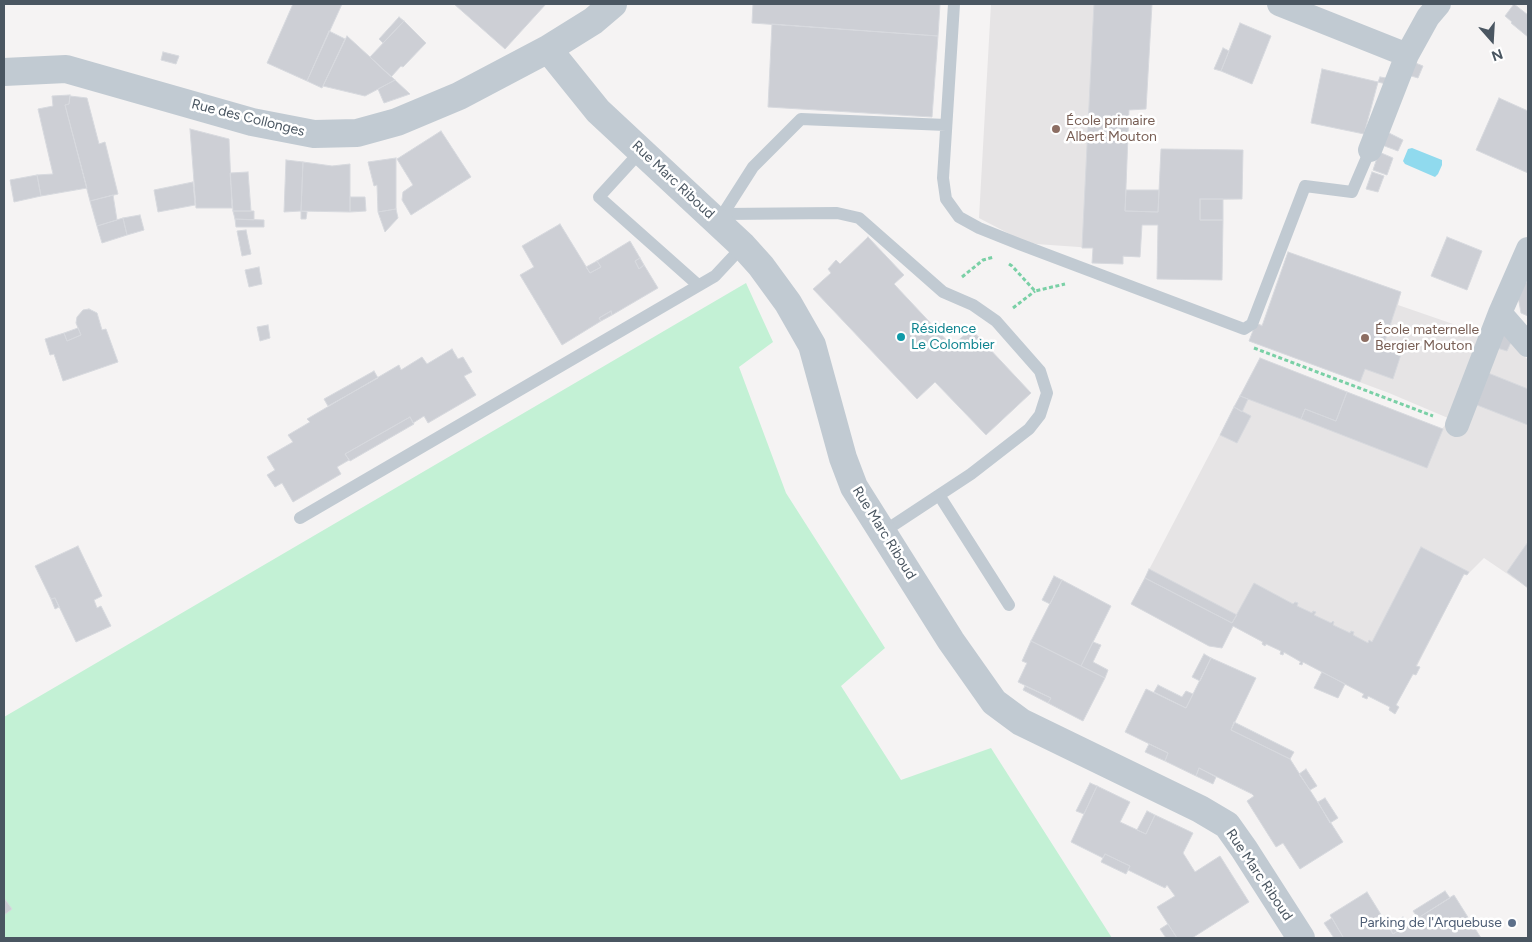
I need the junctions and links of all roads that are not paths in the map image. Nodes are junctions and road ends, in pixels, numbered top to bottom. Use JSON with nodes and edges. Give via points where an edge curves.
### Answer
{"nodes":[{"id":1,"x":613,"y":4,"type":"edge"},
{"id":2,"x":954,"y":4,"type":"edge"},
{"id":3,"x":1279,"y":4,"type":"edge"},
{"id":4,"x":1439,"y":4,"type":"edge"},
{"id":5,"x":548,"y":49,"type":"junction"},
{"id":6,"x":1407,"y":55,"type":"junction"},
{"id":7,"x":4,"y":72,"type":"edge"},
{"id":8,"x":946,"y":125,"type":"junction"},
{"id":9,"x":1370,"y":150,"type":"joint"},
{"id":10,"x":641,"y":151,"type":"junction"},
{"id":11,"x":720,"y":218,"type":"junction"},
{"id":12,"x":743,"y":246,"type":"junction"},
{"id":13,"x":1528,"y":249,"type":"edge"},
{"id":14,"x":698,"y":286,"type":"junction"},
{"id":15,"x":1500,"y":313,"type":"junction"},
{"id":16,"x":1528,"y":345,"type":"edge"},
{"id":17,"x":1457,"y":425,"type":"dead end"},
{"id":18,"x":939,"y":495,"type":"junction"},
{"id":19,"x":300,"y":518,"type":"dead end"},
{"id":20,"x":882,"y":532,"type":"junction"},
{"id":21,"x":1009,"y":605,"type":"dead end"},
{"id":22,"x":1301,"y":938,"type":"edge"}],
"edges":[{"from":1,"to":5,"type":"street","name":"Rue des Collonges","via":[[593,21]]},
{"from":2,"to":8,"type":"lane"},
{"from":3,"to":6,"type":"street"},
{"from":4,"to":6,"type":"street"},
{"from":5,"to":7,"type":"street","name":"Rue des Collonges","via":[[450,100],[397,122],[357,133],[314,134],[252,122],[66,69]]},
{"from":5,"to":10,"type":"street","name":"Rue Marc Riboud","via":[[598,110]]},
{"from":6,"to":9,"type":"street"},
{"from":8,"to":9,"type":"lane","via":[[943,178],[946,199],[959,216],[1019,244],[1244,329],[1252,324],[1304,186],[1352,192]]},
{"from":8,"to":11,"type":"lane","via":[[801,119],[752,167]]},
{"from":10,"to":11,"type":"street","name":"Rue Marc Riboud"},
{"from":10,"to":14,"type":"lane","via":[[599,197]]},
{"from":11,"to":12,"type":"street","name":"Rue Marc Riboud"},
{"from":11,"to":18,"type":"lane","via":[[837,213],[859,218],[943,292],[973,305],[996,320],[1040,371],[1046,393],[1040,415],[1029,429]]},
{"from":12,"to":14,"type":"lane","via":[[715,276]]},
{"from":12,"to":20,"type":"street","name":"Rue Marc Riboud","via":[[788,303],[812,345],[847,471]]},
{"from":13,"to":15,"type":"street"},
{"from":14,"to":19,"type":"lane"},
{"from":15,"to":16,"type":"street"},
{"from":15,"to":17,"type":"street"},
{"from":18,"to":20,"type":"lane"},
{"from":18,"to":21,"type":"lane"},
{"from":20,"to":22,"type":"street","name":"Rue Marc Riboud","via":[[994,702],[1021,722],[1227,825]]}]}
